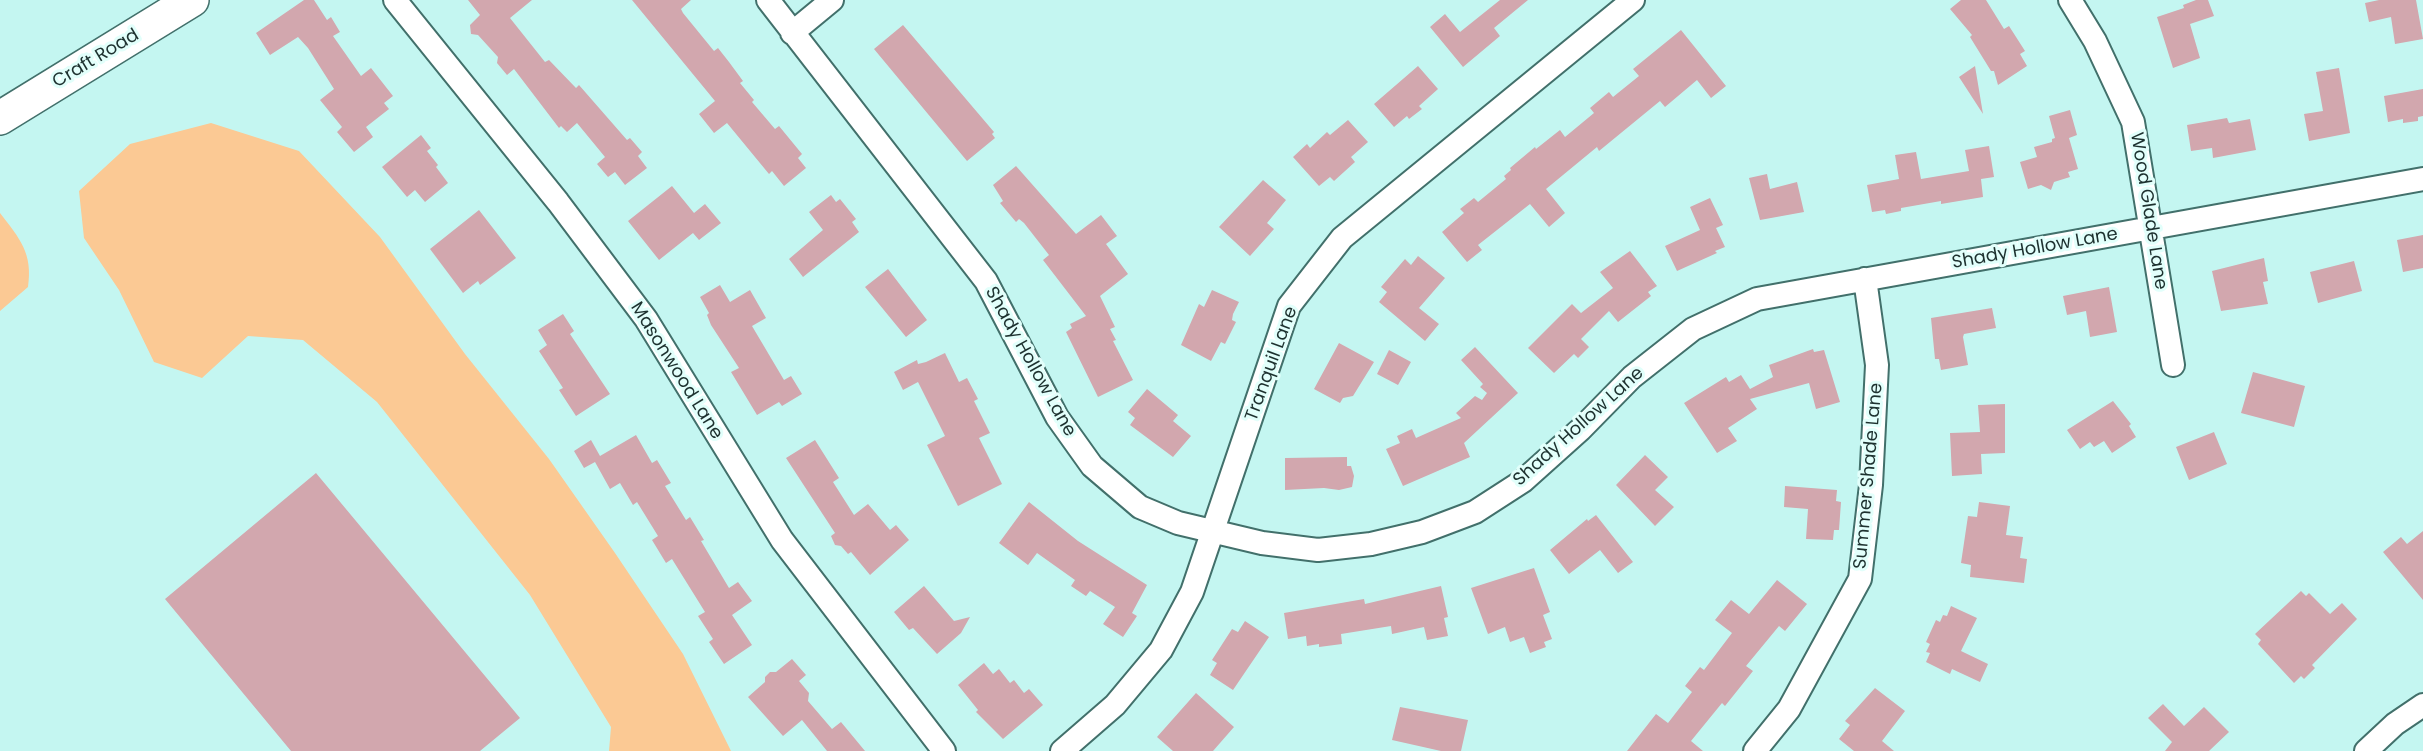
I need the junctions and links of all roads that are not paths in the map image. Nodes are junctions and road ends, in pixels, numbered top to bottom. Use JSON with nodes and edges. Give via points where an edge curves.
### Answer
{"nodes":[{"id":1,"x":192,"y":0,"type":"edge"},
{"id":2,"x":395,"y":0,"type":"edge"},
{"id":3,"x":768,"y":0,"type":"edge"},
{"id":4,"x":832,"y":0,"type":"edge"},
{"id":5,"x":1633,"y":0,"type":"edge"},
{"id":6,"x":2070,"y":0,"type":"edge"},
{"id":7,"x":792,"y":33,"type":"junction"},
{"id":8,"x":0,"y":118,"type":"edge"},
{"id":9,"x":2423,"y":178,"type":"edge"},
{"id":10,"x":2150,"y":228,"type":"junction"},
{"id":11,"x":1865,"y":279,"type":"junction"},
{"id":12,"x":2174,"y":365,"type":"dead end"},
{"id":13,"x":1214,"y":532,"type":"junction"},
{"id":14,"x":2423,"y":705,"type":"edge"},
{"id":15,"x":944,"y":751,"type":"edge"},
{"id":16,"x":1062,"y":751,"type":"edge"},
{"id":17,"x":1755,"y":751,"type":"edge"},
{"id":18,"x":2366,"y":751,"type":"edge"}],
"edges":[{"from":1,"to":8,"type":"street","name":"Craft Road"},
{"from":2,"to":15,"type":"street","name":"Masonwood Lane","via":[[558,202],[646,319],[782,540]]},
{"from":3,"to":7,"type":"street","name":"Shady Hollow Lane"},
{"from":4,"to":7,"type":"street"},
{"from":5,"to":13,"type":"street","name":"Tranquil Lane","via":[[1342,238],[1289,306]]},
{"from":6,"to":10,"type":"street","name":"Wood Glade Lane","via":[[2095,41],[2133,122]]},
{"from":7,"to":13,"type":"street","name":"Shady Hollow Lane","via":[[986,281],[1057,417],[1092,466],[1140,507]]},
{"from":9,"to":10,"type":"street","name":"Shady Hollow Lane"},
{"from":10,"to":11,"type":"street","name":"Shady Hollow Lane"},
{"from":10,"to":12,"type":"street","name":"Wood Glade Lane"},
{"from":11,"to":13,"type":"street","name":"Shady Hollow Lane","via":[[1757,299],[1693,329],[1632,377],[1523,482],[1475,512],[1422,532],[1318,550]]},
{"from":11,"to":17,"type":"street","name":"Summer Shade Lane","via":[[1877,365],[1871,485],[1860,579],[1789,709]]},
{"from":13,"to":16,"type":"street","name":"Tranquil Lane","via":[[1192,592],[1161,650],[1115,705]]},
{"from":14,"to":18,"type":"street"}]}
